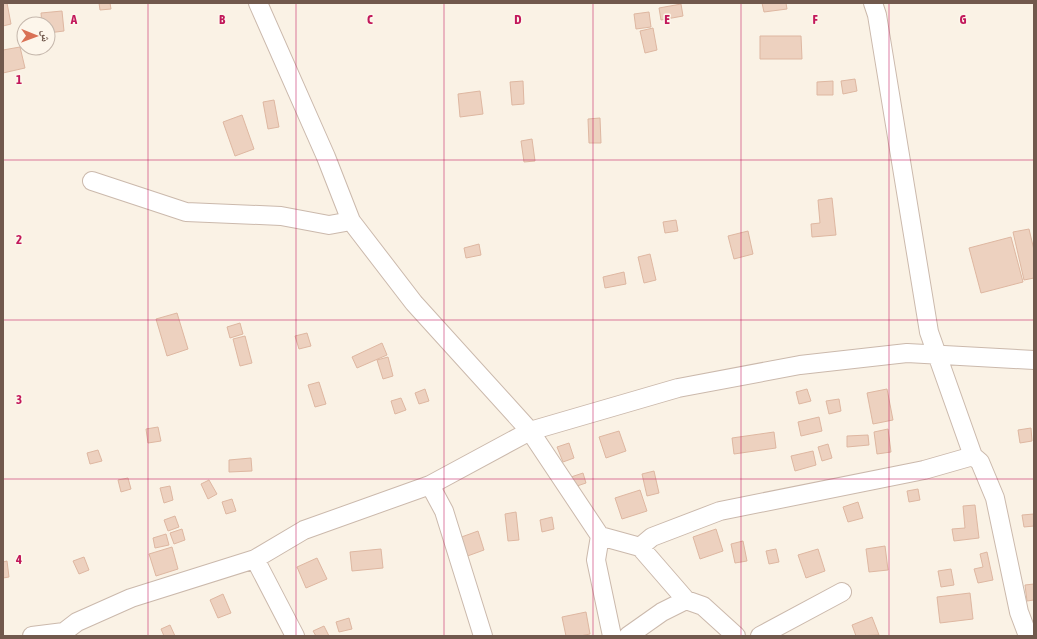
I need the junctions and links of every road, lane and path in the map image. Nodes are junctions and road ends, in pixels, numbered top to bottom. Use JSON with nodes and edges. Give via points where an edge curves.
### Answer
{"nodes":[{"id":1,"x":258,"y":3,"type":"edge"},
{"id":2,"x":873,"y":3,"type":"edge"},
{"id":3,"x":92,"y":181,"type":"dead end"},
{"id":4,"x":351,"y":221,"type":"junction"},
{"id":5,"x":938,"y":355,"type":"junction"},
{"id":6,"x":1034,"y":360,"type":"edge"},
{"id":7,"x":530,"y":431,"type":"junction"},
{"id":8,"x":973,"y":456,"type":"junction"},
{"id":9,"x":430,"y":485,"type":"junction"},
{"id":10,"x":600,"y":536,"type":"junction"},
{"id":11,"x":640,"y":547,"type":"junction"},
{"id":12,"x":255,"y":558,"type":"junction"},
{"id":13,"x":842,"y":592,"type":"dead end"},
{"id":14,"x":686,"y":600,"type":"junction"},
{"id":15,"x":32,"y":636,"type":"edge"},
{"id":16,"x":296,"y":636,"type":"edge"},
{"id":17,"x":483,"y":636,"type":"edge"},
{"id":18,"x":612,"y":636,"type":"edge"},
{"id":19,"x":628,"y":636,"type":"edge"},
{"id":20,"x":736,"y":636,"type":"edge"},
{"id":21,"x":760,"y":636,"type":"edge"},
{"id":22,"x":1028,"y":636,"type":"edge"}],
"edges":[{"from":1,"to":4,"type":"street","via":[[326,157]]},
{"from":2,"to":5,"type":"street","via":[[929,332]]},
{"from":3,"to":4,"type":"street","via":[[186,212],[281,216],[329,225]]},
{"from":4,"to":7,"type":"street","via":[[414,303]]},
{"from":5,"to":6,"type":"street"},
{"from":5,"to":7,"type":"street","via":[[907,353],[800,365],[678,388]]},
{"from":5,"to":8,"type":"street"},
{"from":7,"to":9,"type":"street"},
{"from":7,"to":10,"type":"street"},
{"from":8,"to":11,"type":"street","via":[[924,470],[720,511],[652,536]]},
{"from":8,"to":22,"type":"street","via":[[980,462],[995,498],[1019,612]]},
{"from":9,"to":12,"type":"street","via":[[304,530]]},
{"from":9,"to":17,"type":"street","via":[[444,511]]},
{"from":10,"to":11,"type":"street"},
{"from":10,"to":18,"type":"street","via":[[596,560]]},
{"from":11,"to":14,"type":"street"},
{"from":12,"to":15,"type":"street","via":[[131,598],[77,622],[64,632]]},
{"from":12,"to":16,"type":"street"},
{"from":13,"to":21,"type":"street"},
{"from":14,"to":19,"type":"street","via":[[662,612]]},
{"from":14,"to":20,"type":"street","via":[[703,606]]}]}
